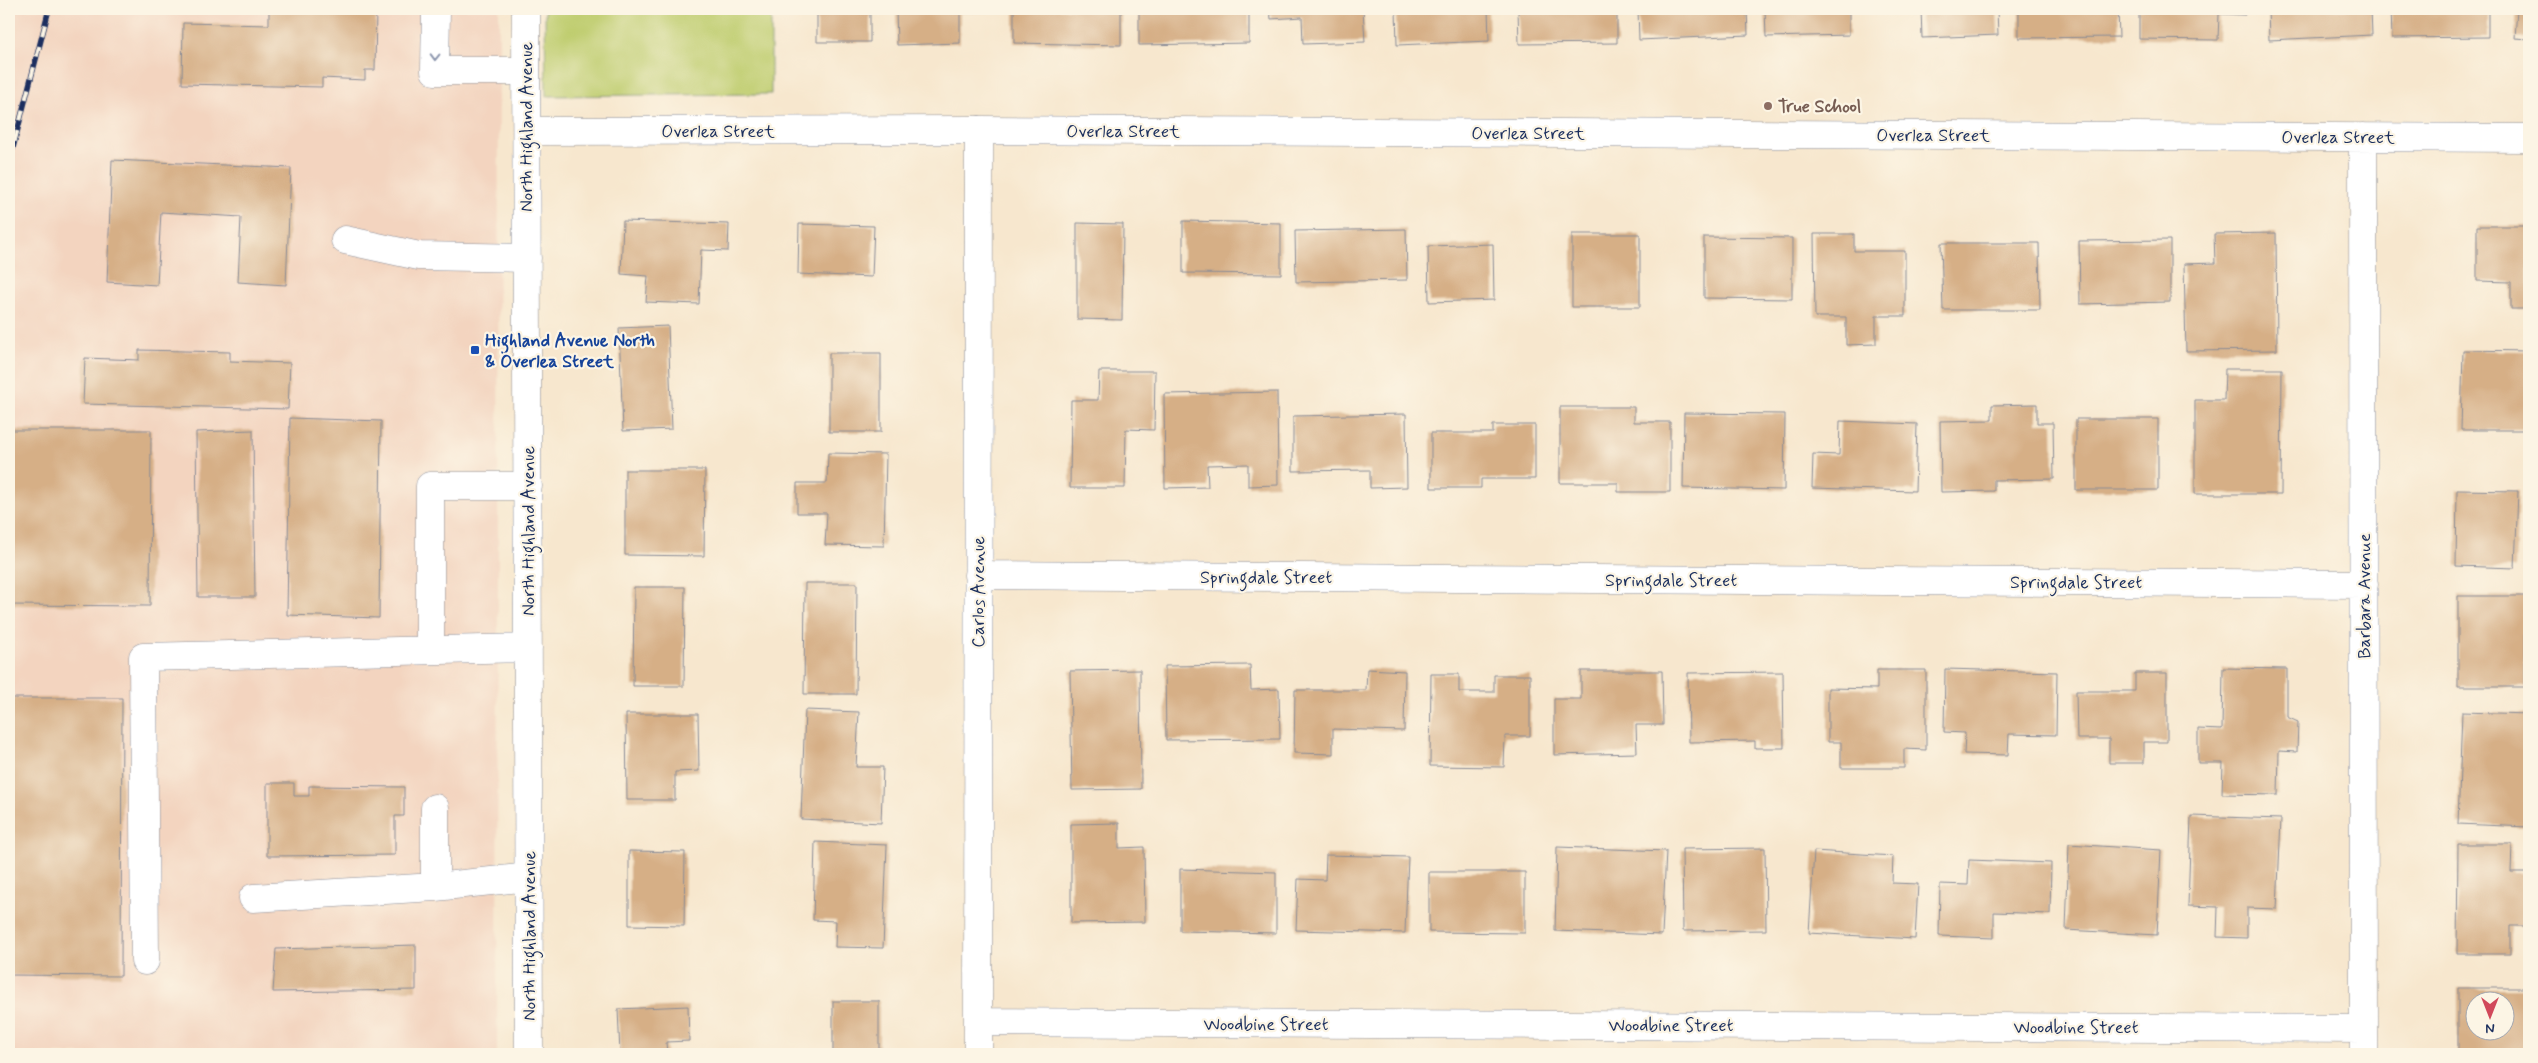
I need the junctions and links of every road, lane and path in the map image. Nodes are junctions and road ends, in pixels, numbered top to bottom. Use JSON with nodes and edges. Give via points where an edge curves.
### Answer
{"nodes":[{"id":1,"x":436,"y":9,"type":"edge"},
{"id":2,"x":526,"y":9,"type":"edge"},
{"id":3,"x":526,"y":71,"type":"junction"},
{"id":4,"x":979,"y":130,"type":"junction"},
{"id":5,"x":526,"y":131,"type":"junction"},
{"id":6,"x":2364,"y":137,"type":"junction"},
{"id":7,"x":2529,"y":138,"type":"edge"},
{"id":8,"x":345,"y":240,"type":"dead end"},
{"id":9,"x":527,"y":258,"type":"junction"},
{"id":10,"x":528,"y":486,"type":"junction"},
{"id":11,"x":978,"y":576,"type":"junction"},
{"id":12,"x":2364,"y":584,"type":"junction"},
{"id":13,"x":528,"y":648,"type":"junction"},
{"id":14,"x":430,"y":650,"type":"junction"},
{"id":15,"x":435,"y":808,"type":"dead end"},
{"id":16,"x":529,"y":877,"type":"junction"},
{"id":17,"x":435,"y":887,"type":"junction"},
{"id":18,"x":253,"y":898,"type":"dead end"},
{"id":19,"x":145,"y":961,"type":"dead end"},
{"id":20,"x":978,"y":1022,"type":"junction"},
{"id":21,"x":2364,"y":1041,"type":"edge"},
{"id":22,"x":529,"y":1054,"type":"edge"},
{"id":23,"x":978,"y":1054,"type":"edge"}],
"edges":[{"from":1,"to":3,"type":"street","one_way":true,"via":[[435,71]]},
{"from":2,"to":3,"type":"street","name":"North Highland Avenue"},
{"from":3,"to":5,"type":"street","name":"North Highland Avenue"},
{"from":4,"to":5,"type":"street","name":"Overlea Street"},
{"from":4,"to":6,"type":"street","name":"Overlea Street"},
{"from":4,"to":11,"type":"street","name":"Carlos Avenue"},
{"from":5,"to":9,"type":"street","name":"North Highland Avenue"},
{"from":6,"to":7,"type":"street","name":"Overlea Street"},
{"from":6,"to":12,"type":"street","name":"Barbara Avenue"},
{"from":8,"to":9,"type":"street","via":[[419,256]]},
{"from":9,"to":10,"type":"street","name":"North Highland Avenue"},
{"from":10,"to":13,"type":"street","name":"North Highland Avenue"},
{"from":10,"to":14,"type":"street","via":[[430,486]]},
{"from":11,"to":12,"type":"street","name":"Springdale Street"},
{"from":11,"to":20,"type":"street","name":"Carlos Avenue"},
{"from":12,"to":21,"type":"street","name":"Barbara Avenue"},
{"from":13,"to":14,"type":"street"},
{"from":13,"to":16,"type":"street","name":"North Highland Avenue"},
{"from":14,"to":19,"type":"street","via":[[142,657]]},
{"from":15,"to":17,"type":"street"},
{"from":16,"to":17,"type":"street"},
{"from":16,"to":22,"type":"street","name":"North Highland Avenue"},
{"from":17,"to":18,"type":"street"},
{"from":20,"to":21,"type":"street","name":"Woodbine Street"},
{"from":20,"to":23,"type":"street","name":"Carlos Avenue"}]}
